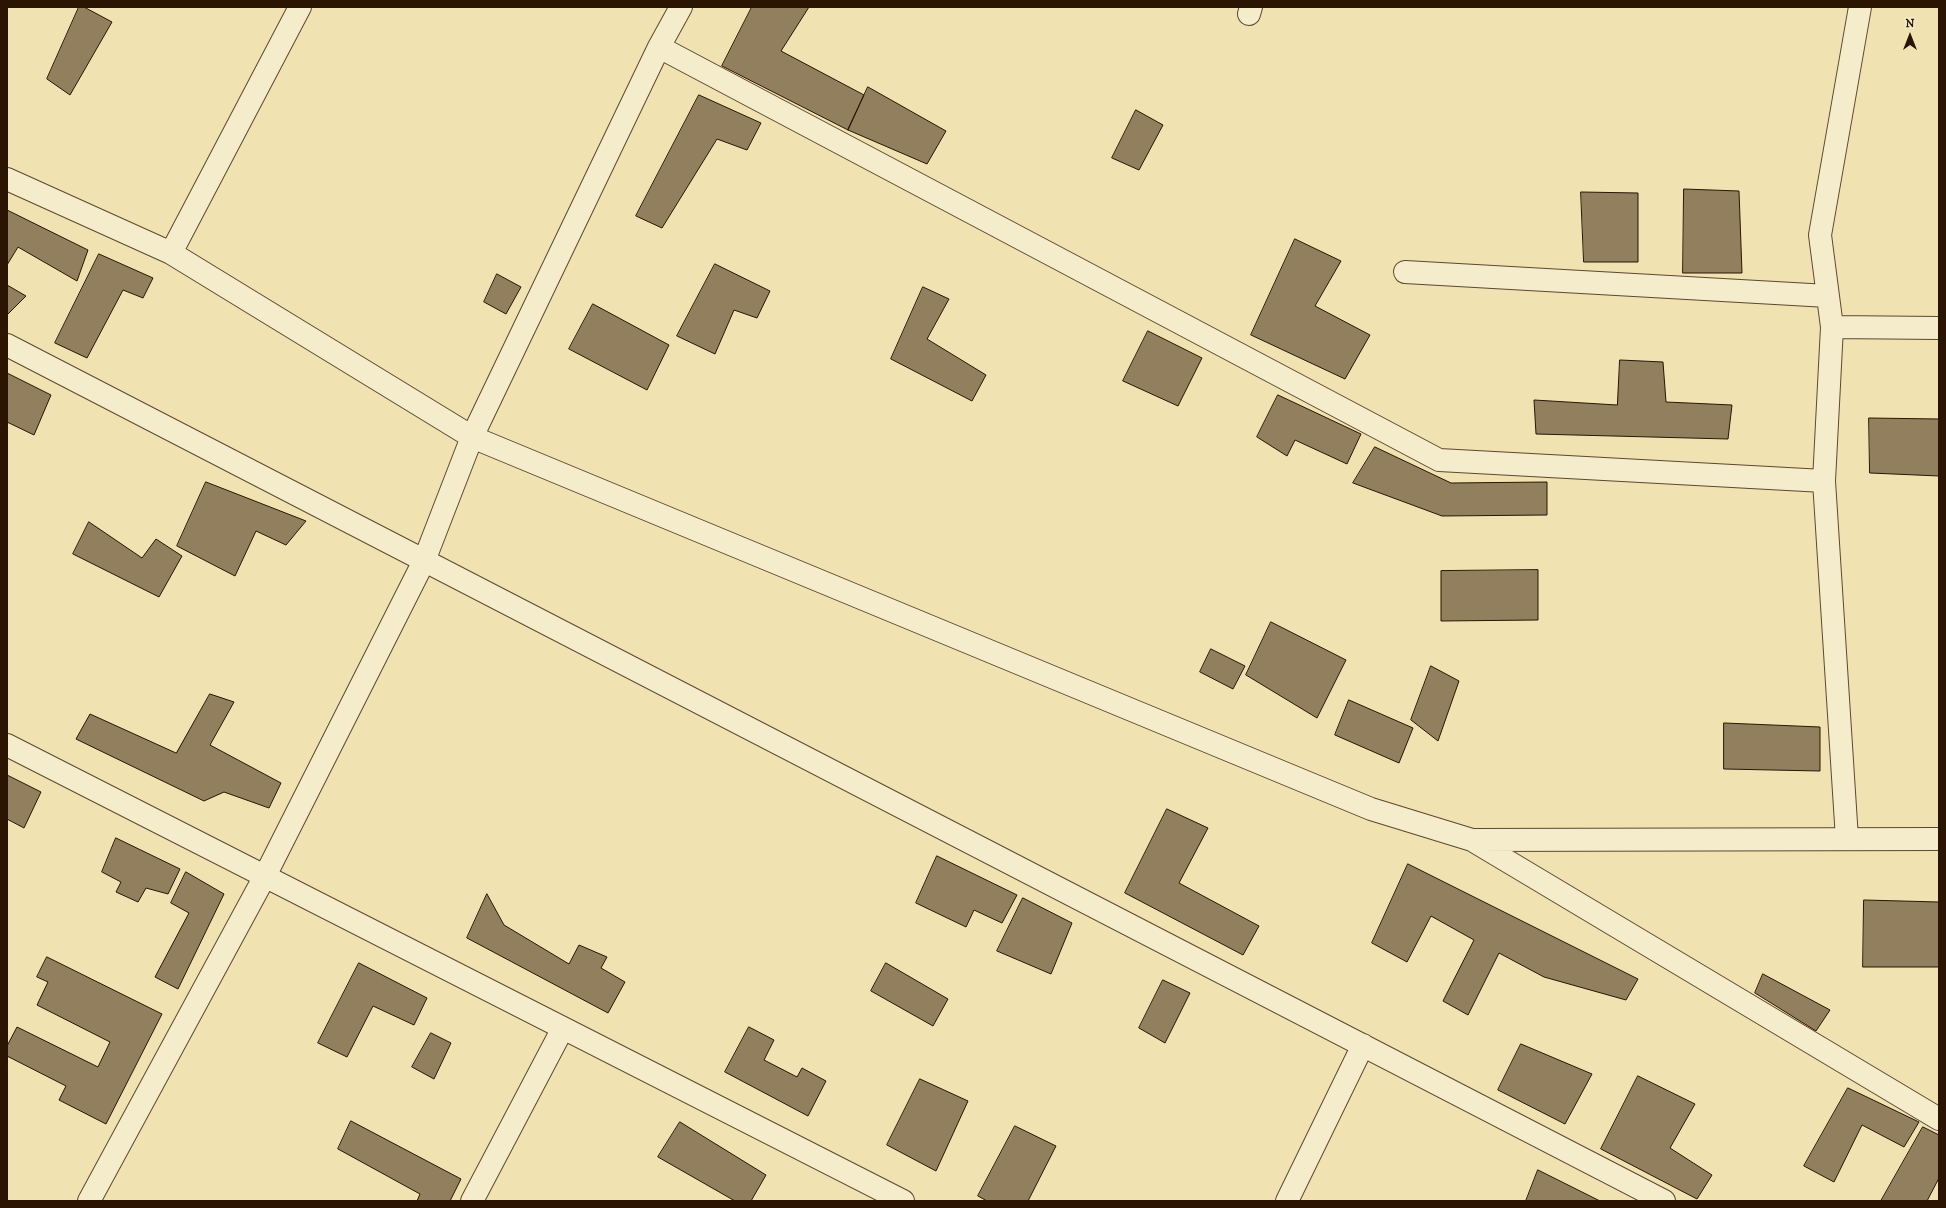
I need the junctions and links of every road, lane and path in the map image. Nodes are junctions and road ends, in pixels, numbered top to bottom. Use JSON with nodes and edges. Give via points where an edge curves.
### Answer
{"nodes":[{"id":1,"x":300,"y":7,"type":"edge"},
{"id":2,"x":681,"y":7,"type":"edge"},
{"id":3,"x":1860,"y":7,"type":"edge"},
{"id":4,"x":659,"y":47,"type":"junction"},
{"id":5,"x":7,"y":179,"type":"edge"},
{"id":6,"x":171,"y":253,"type":"junction"},
{"id":7,"x":1405,"y":272,"type":"dead end"},
{"id":8,"x":1828,"y":296,"type":"junction"},
{"id":9,"x":1832,"y":327,"type":"junction"},
{"id":10,"x":1939,"y":328,"type":"edge"},
{"id":11,"x":7,"y":345,"type":"edge"},
{"id":12,"x":472,"y":437,"type":"junction"},
{"id":13,"x":1824,"y":481,"type":"junction"},
{"id":14,"x":424,"y":561,"type":"junction"},
{"id":15,"x":7,"y":745,"type":"edge"},
{"id":16,"x":1847,"y":839,"type":"junction"},
{"id":17,"x":1939,"y":839,"type":"edge"},
{"id":18,"x":1472,"y":840,"type":"junction"},
{"id":19,"x":265,"y":876,"type":"junction"},
{"id":20,"x":563,"y":1028,"type":"junction"},
{"id":21,"x":1362,"y":1045,"type":"junction"},
{"id":22,"x":1939,"y":1119,"type":"edge"},
{"id":23,"x":894,"y":1199,"type":"edge"},
{"id":24,"x":89,"y":1201,"type":"edge"},
{"id":25,"x":472,"y":1201,"type":"edge"},
{"id":26,"x":1288,"y":1201,"type":"edge"},
{"id":27,"x":1664,"y":1201,"type":"edge"}],
"edges":[{"from":1,"to":6,"type":"street"},
{"from":2,"to":4,"type":"street"},
{"from":3,"to":8,"type":"street","via":[[1820,235]]},
{"from":4,"to":12,"type":"street"},
{"from":4,"to":13,"type":"street","via":[[1440,460]]},
{"from":5,"to":6,"type":"street"},
{"from":6,"to":12,"type":"street"},
{"from":7,"to":8,"type":"street"},
{"from":8,"to":9,"type":"street"},
{"from":9,"to":10,"type":"street"},
{"from":9,"to":13,"type":"street"},
{"from":11,"to":14,"type":"street"},
{"from":12,"to":14,"type":"street"},
{"from":12,"to":18,"type":"street","via":[[1371,809]]},
{"from":13,"to":16,"type":"street"},
{"from":14,"to":19,"type":"street"},
{"from":14,"to":21,"type":"street"},
{"from":15,"to":19,"type":"street"},
{"from":16,"to":17,"type":"street"},
{"from":16,"to":18,"type":"street"},
{"from":18,"to":22,"type":"street"},
{"from":19,"to":20,"type":"street"},
{"from":19,"to":24,"type":"street"},
{"from":20,"to":23,"type":"street"},
{"from":20,"to":25,"type":"street"},
{"from":21,"to":26,"type":"street"},
{"from":21,"to":27,"type":"street"}]}
